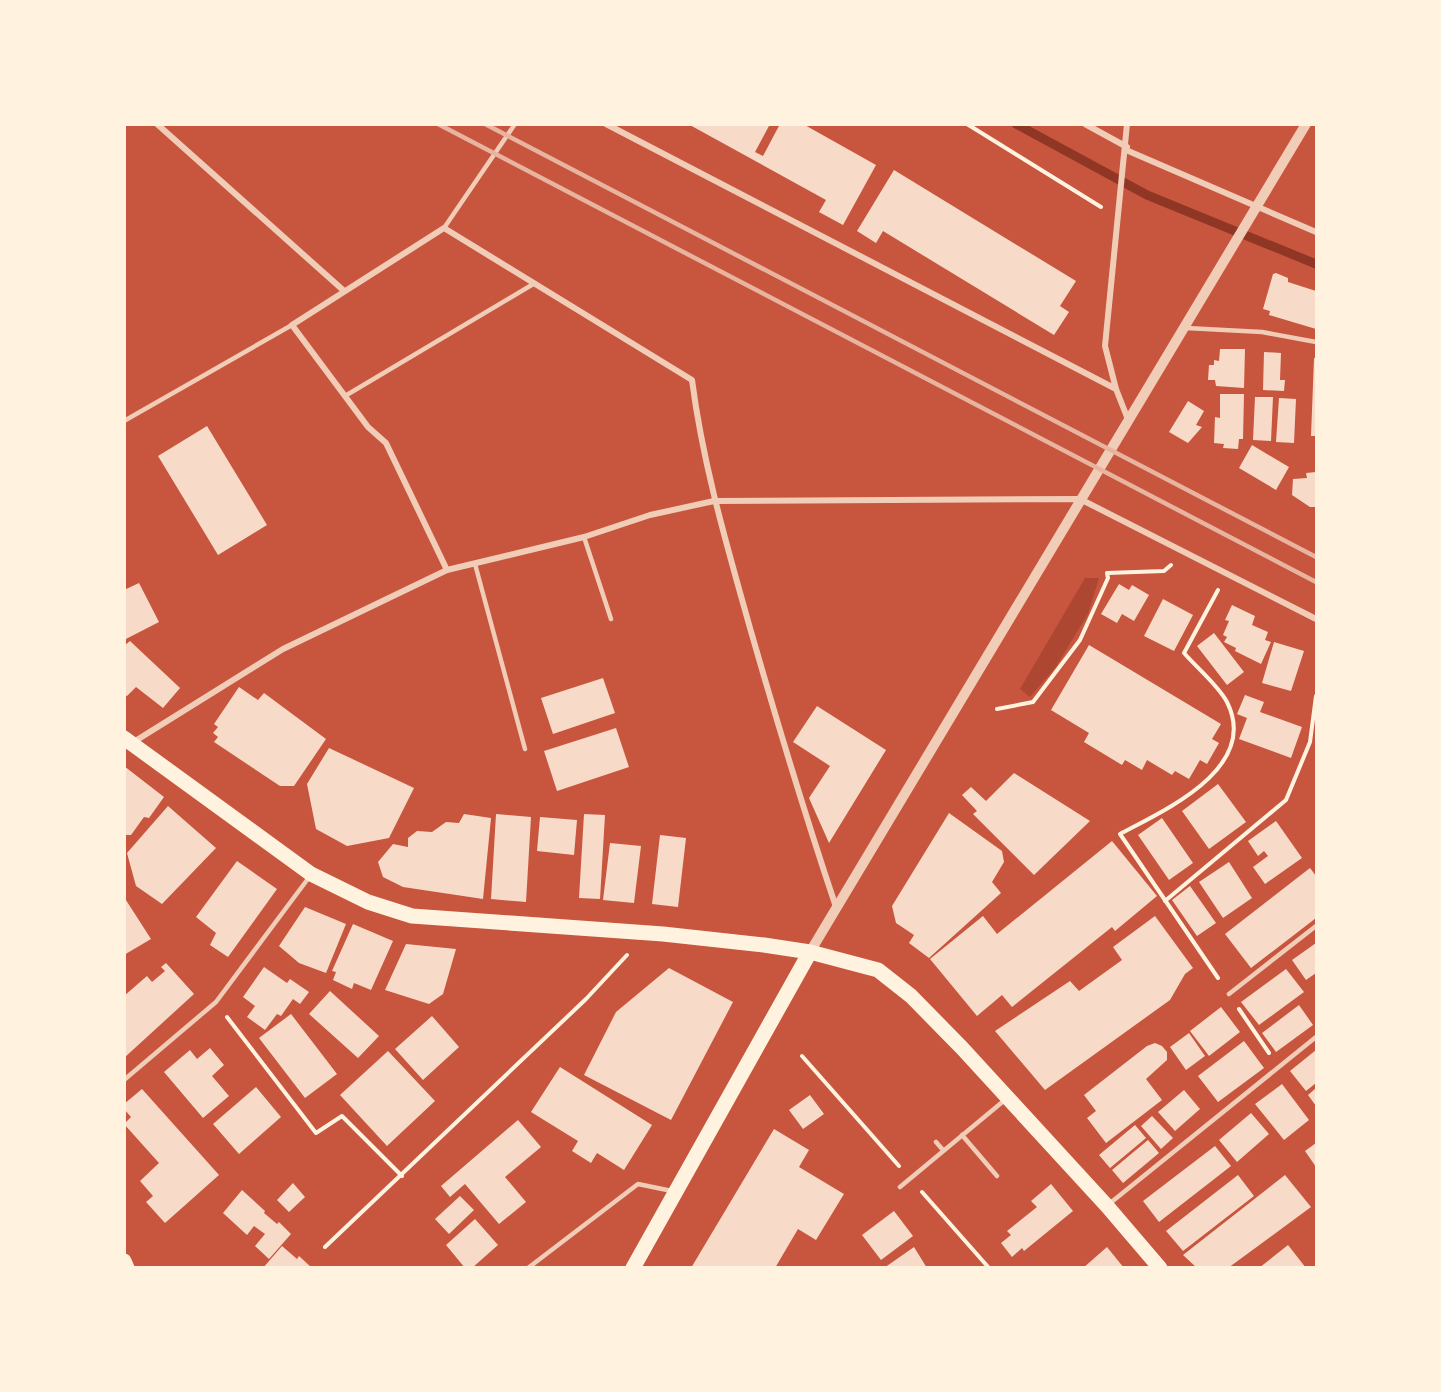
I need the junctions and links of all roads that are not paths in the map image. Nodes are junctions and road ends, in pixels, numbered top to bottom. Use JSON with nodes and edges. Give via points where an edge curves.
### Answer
{"nodes":[{"id":1,"x":157,"y":124,"type":"edge"},
{"id":2,"x":515,"y":124,"type":"edge"},
{"id":3,"x":606,"y":124,"type":"edge"},
{"id":4,"x":1085,"y":124,"type":"edge"},
{"id":5,"x":1127,"y":124,"type":"edge"},
{"id":6,"x":1306,"y":124,"type":"edge"},
{"id":7,"x":1126,"y":149,"type":"junction"},
{"id":8,"x":1257,"y":209,"type":"junction"},
{"id":9,"x":444,"y":228,"type":"junction"},
{"id":10,"x":1317,"y":232,"type":"edge"},
{"id":11,"x":535,"y":283,"type":"junction"},
{"id":12,"x":343,"y":290,"type":"junction"},
{"id":13,"x":292,"y":324,"type":"junction"},
{"id":14,"x":1186,"y":328,"type":"junction"},
{"id":15,"x":1317,"y":342,"type":"edge"},
{"id":16,"x":1116,"y":389,"type":"junction"},
{"id":17,"x":345,"y":396,"type":"junction"},
{"id":18,"x":124,"y":421,"type":"edge"},
{"id":19,"x":1129,"y":422,"type":"junction"},
{"id":20,"x":1080,"y":499,"type":"junction"},
{"id":21,"x":714,"y":501,"type":"junction"},
{"id":22,"x":584,"y":537,"type":"junction"},
{"id":23,"x":475,"y":564,"type":"junction"},
{"id":24,"x":447,"y":570,"type":"junction"},
{"id":25,"x":610,"y":619,"type":"dead end"},
{"id":26,"x":1317,"y":619,"type":"edge"},
{"id":27,"x":128,"y":741,"type":"edge"},
{"id":28,"x":525,"y":749,"type":"dead end"},
{"id":29,"x":311,"y":874,"type":"junction"},
{"id":30,"x":836,"y":908,"type":"junction"},
{"id":31,"x":1317,"y":927,"type":"edge"},
{"id":32,"x":810,"y":952,"type":"junction"},
{"id":33,"x":1229,"y":994,"type":"road end"},
{"id":34,"x":1317,"y":1037,"type":"edge"},
{"id":35,"x":124,"y":1080,"type":"edge"},
{"id":36,"x":1008,"y":1097,"type":"junction"},
{"id":37,"x":962,"y":1135,"type":"junction"},
{"id":38,"x":936,"y":1142,"type":"dead end"},
{"id":39,"x":943,"y":1150,"type":"junction"},
{"id":40,"x":997,"y":1176,"type":"dead end"},
{"id":41,"x":900,"y":1187,"type":"dead end"},
{"id":42,"x":677,"y":1192,"type":"junction"},
{"id":43,"x":1107,"y":1206,"type":"junction"},
{"id":44,"x":124,"y":1261,"type":"edge"},
{"id":45,"x":127,"y":1268,"type":"edge"},
{"id":46,"x":528,"y":1268,"type":"edge"},
{"id":47,"x":633,"y":1268,"type":"edge"},
{"id":48,"x":1160,"y":1268,"type":"edge"}],
"edges":[{"from":1,"to":12,"type":"street"},
{"from":2,"to":9,"type":"lane"},
{"from":3,"to":16,"type":"street"},
{"from":4,"to":7,"type":"street"},
{"from":5,"to":7,"type":"street"},
{"from":6,"to":8,"type":"street"},
{"from":7,"to":8,"type":"street"},
{"from":7,"to":16,"type":"street","via":[[1105,346]]},
{"from":8,"to":10,"type":"street"},
{"from":8,"to":14,"type":"street"},
{"from":9,"to":11,"type":"street"},
{"from":9,"to":12,"type":"street"},
{"from":11,"to":17,"type":"lane"},
{"from":11,"to":21,"type":"street","via":[[692,380]]},
{"from":12,"to":13,"type":"street"},
{"from":13,"to":17,"type":"street"},
{"from":13,"to":18,"type":"lane"},
{"from":14,"to":15,"type":"lane","via":[[1262,332]]},
{"from":14,"to":19,"type":"street"},
{"from":16,"to":19,"type":"street"},
{"from":17,"to":24,"type":"street","via":[[368,427],[386,442]]},
{"from":19,"to":20,"type":"street"},
{"from":20,"to":21,"type":"street"},
{"from":20,"to":26,"type":"street"},
{"from":20,"to":30,"type":"street","via":[[966,698]]},
{"from":21,"to":22,"type":"street","via":[[650,515]]},
{"from":21,"to":30,"type":"street"},
{"from":22,"to":23,"type":"street"},
{"from":22,"to":25,"type":"lane"},
{"from":23,"to":24,"type":"street"},
{"from":23,"to":28,"type":"lane"},
{"from":24,"to":27,"type":"street","via":[[283,649]]},
{"from":27,"to":29,"type":"main road"},
{"from":29,"to":32,"type":"main road","via":[[368,902],[412,916],[663,934]]},
{"from":29,"to":35,"type":"lane","via":[[216,1002]]},
{"from":30,"to":32,"type":"street"},
{"from":31,"to":33,"type":"lane"},
{"from":32,"to":36,"type":"main road","via":[[878,970],[911,996]]},
{"from":32,"to":42,"type":"main road"},
{"from":34,"to":43,"type":"lane"},
{"from":36,"to":37,"type":"lane"},
{"from":36,"to":43,"type":"main road"},
{"from":37,"to":39,"type":"lane"},
{"from":37,"to":40,"type":"lane"},
{"from":38,"to":39,"type":"lane"},
{"from":39,"to":41,"type":"lane"},
{"from":42,"to":46,"type":"lane","via":[[638,1184]]},
{"from":42,"to":47,"type":"main road"},
{"from":43,"to":48,"type":"main road"},
{"from":44,"to":45,"type":"main road"}]}
